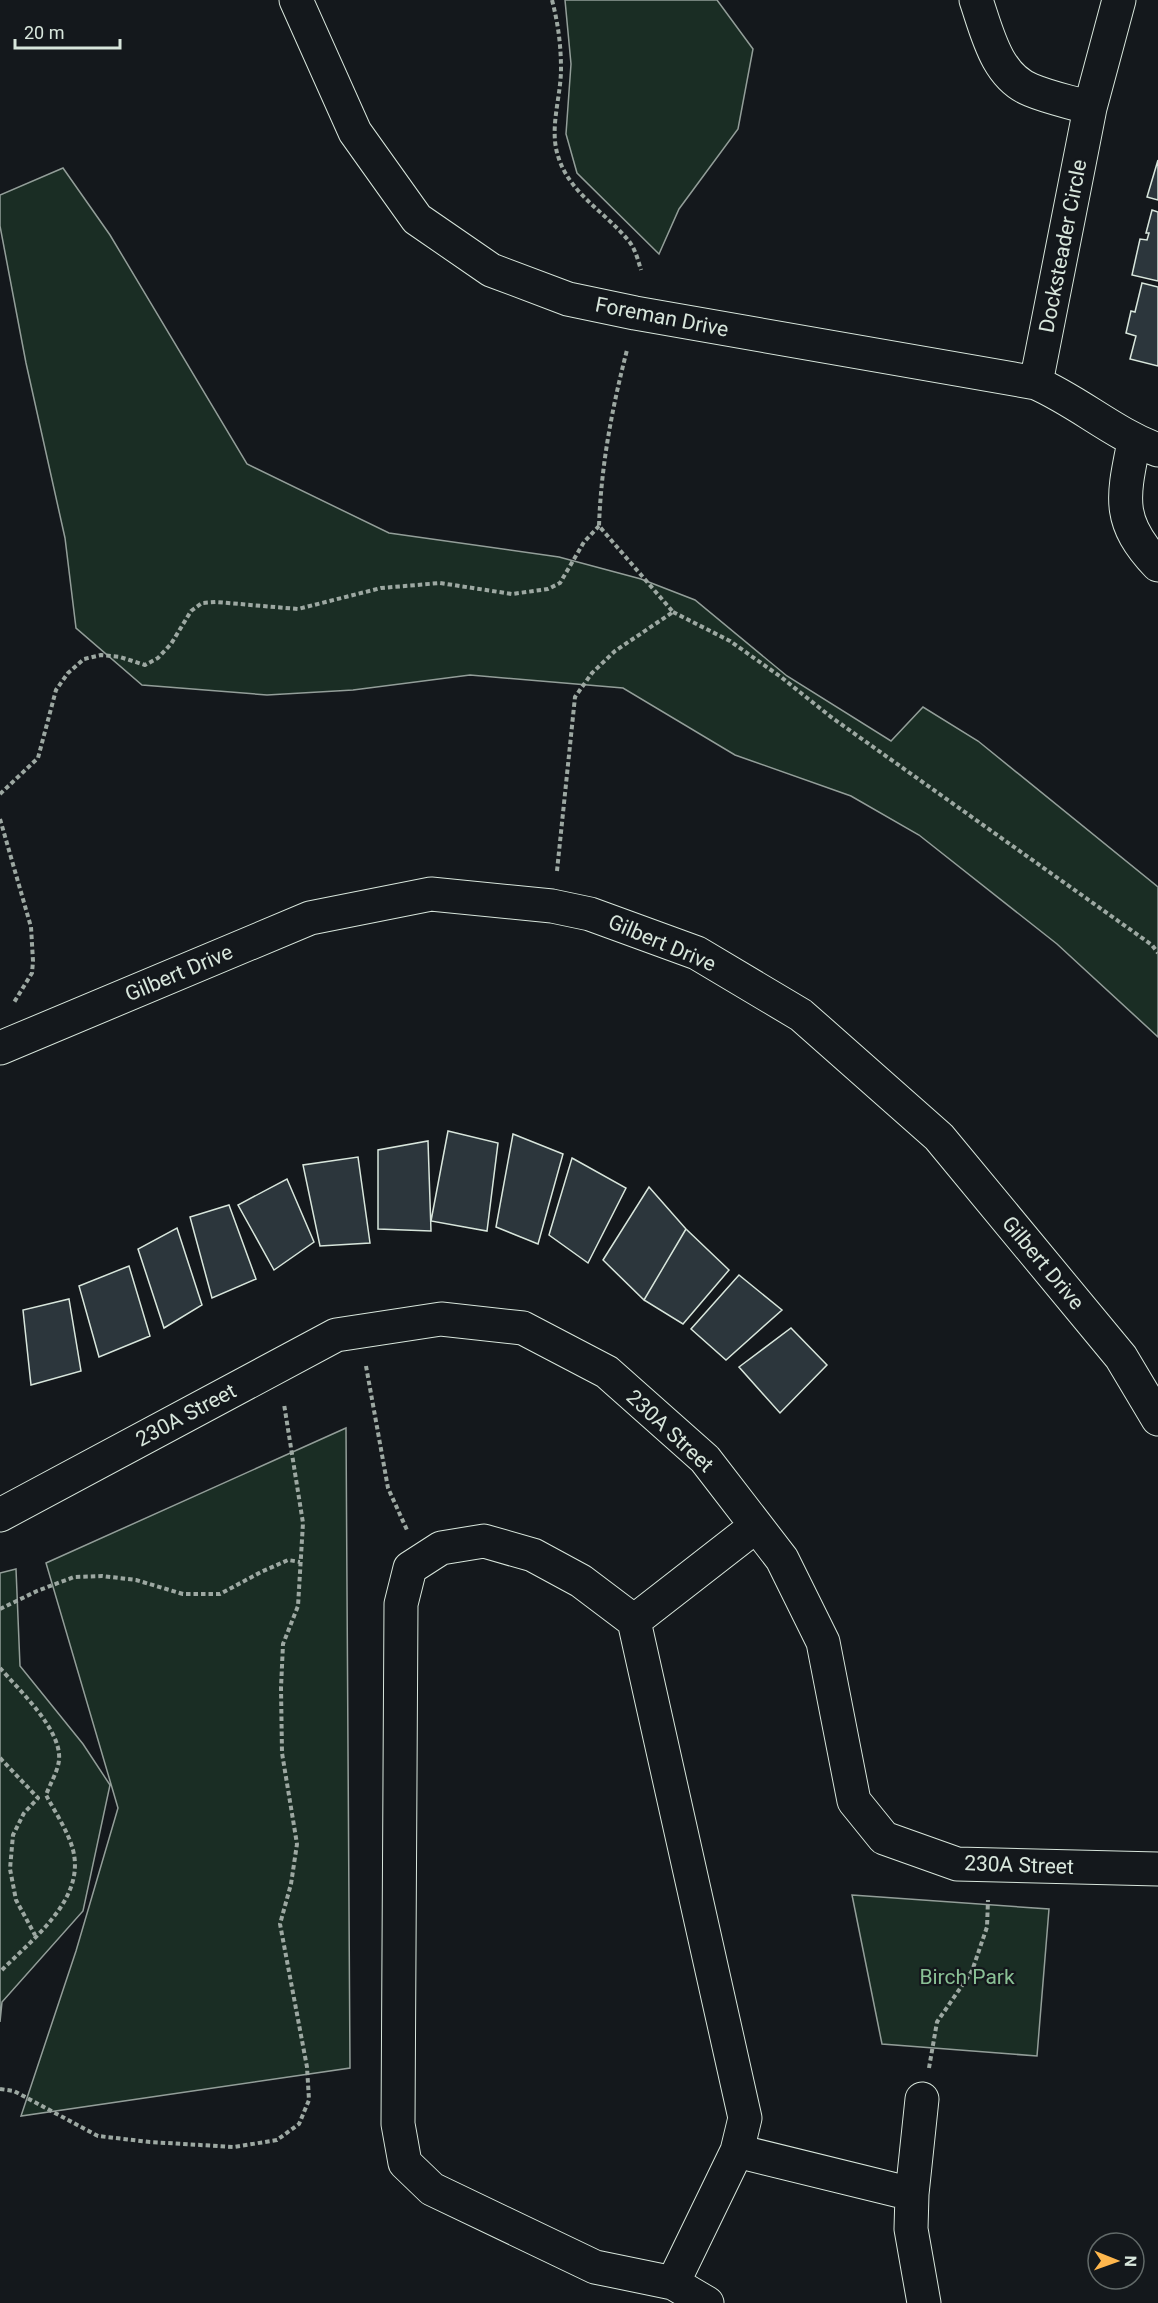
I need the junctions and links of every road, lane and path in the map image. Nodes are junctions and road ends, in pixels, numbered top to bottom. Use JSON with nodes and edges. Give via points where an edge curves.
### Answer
{"nodes":[{"id":1,"x":296,"y":0,"type":"edge"},
{"id":2,"x":552,"y":0,"type":"edge"},
{"id":3,"x":976,"y":0,"type":"edge"},
{"id":4,"x":1119,"y":0,"type":"edge"},
{"id":5,"x":1090,"y":108,"type":"junction"},
{"id":6,"x":641,"y":270,"type":"dead end"},
{"id":7,"x":627,"y":350,"type":"dead end"},
{"id":8,"x":1036,"y":383,"type":"junction"},
{"id":9,"x":1146,"y":446,"type":"edge"},
{"id":10,"x":599,"y":526,"type":"junction"},
{"id":11,"x":1158,"y":565,"type":"edge"},
{"id":12,"x":673,"y":612,"type":"junction"},
{"id":13,"x":0,"y":794,"type":"edge"},
{"id":14,"x":0,"y":819,"type":"edge"},
{"id":15,"x":557,"y":873,"type":"dead end"},
{"id":16,"x":1158,"y":953,"type":"edge"},
{"id":17,"x":11,"y":1008,"type":"dead end"},
{"id":18,"x":0,"y":1048,"type":"edge"},
{"id":19,"x":366,"y":1366,"type":"dead end"},
{"id":20,"x":284,"y":1404,"type":"dead end"},
{"id":21,"x":1158,"y":1419,"type":"edge"},
{"id":22,"x":0,"y":1515,"type":"edge"},
{"id":23,"x":756,"y":1526,"type":"junction"},
{"id":24,"x":421,"y":1561,"type":"junction"},
{"id":25,"x":300,"y":1562,"type":"junction"},
{"id":26,"x":0,"y":1609,"type":"edge"},
{"id":27,"x":634,"y":1621,"type":"junction"},
{"id":28,"x":0,"y":1668,"type":"edge"},
{"id":29,"x":0,"y":1758,"type":"edge"},
{"id":30,"x":46,"y":1795,"type":"junction"},
{"id":31,"x":38,"y":1798,"type":"junction"},
{"id":32,"x":1158,"y":1869,"type":"edge"},
{"id":33,"x":988,"y":1899,"type":"dead end"},
{"id":34,"x":35,"y":1935,"type":"junction"},
{"id":35,"x":0,"y":1972,"type":"edge"},
{"id":36,"x":0,"y":2089,"type":"edge"},
{"id":37,"x":922,"y":2099,"type":"joint"},
{"id":38,"x":737,"y":2151,"type":"junction"},
{"id":39,"x":912,"y":2194,"type":"junction"},
{"id":40,"x":673,"y":2283,"type":"junction"},
{"id":41,"x":707,"y":2303,"type":"edge"},
{"id":42,"x":924,"y":2303,"type":"edge"}],
"edges":[{"from":1,"to":8,"type":"street","name":"Foreman Drive","via":[[355,132],[417,219],[491,270],[568,299],[635,313]]},
{"from":2,"to":6,"type":"path","via":[[561,60],[555,119],[558,156],[582,196],[629,241]]},
{"from":3,"to":5,"type":"street","via":[[992,46],[1013,78],[1029,90]]},
{"from":4,"to":5,"type":"street","name":"Docksteader Circle"},
{"from":5,"to":8,"type":"street","name":"Docksteader Circle"},
{"from":7,"to":10,"type":"path","via":[[611,416]]},
{"from":8,"to":9,"type":"street","name":"Foreman Drive"},
{"from":9,"to":11,"type":"street","via":[[1124,491],[1126,512],[1143,549]]},
{"from":10,"to":12,"type":"path"},
{"from":10,"to":13,"type":"path","via":[[584,542],[560,583],[548,589],[512,594],[440,583],[381,588],[298,609],[202,603],[190,611],[171,644],[145,665],[101,654],[84,659],[68,673],[56,690],[38,758]]},
{"from":12,"to":15,"type":"path","via":[[615,651],[575,697]]},
{"from":12,"to":16,"type":"path","via":[[730,641]]},
{"from":14,"to":17,"type":"path","via":[[31,927],[33,961],[32,973]]},
{"from":18,"to":21,"type":"street","name":"Gilbert Drive","via":[[310,918],[431,894],[552,906],[590,914],[697,953],[801,1015],[939,1137],[1121,1357]]},
{"from":19,"to":24,"type":"path","via":[[388,1488]]},
{"from":20,"to":25,"type":"path","via":[[303,1523]]},
{"from":22,"to":23,"type":"street","name":"230A Street","via":[[336,1335],[441,1319],[523,1328],[607,1372],[705,1459]]},
{"from":23,"to":27,"type":"street"},
{"from":23,"to":32,"type":"street","name":"230A Street","via":[[782,1559],[823,1642],[854,1801],[884,1838],[957,1864]]},
{"from":24,"to":27,"type":"street","via":[[441,1548],[484,1541],[533,1555],[581,1581]]},
{"from":24,"to":40,"type":"street","via":[[410,1568],[401,1604],[398,2124],[405,2163],[432,2189],[595,2266]]},
{"from":25,"to":26,"type":"path","via":[[288,1560],[220,1594],[183,1594],[136,1580],[74,1577]]},
{"from":25,"to":36,"type":"path","via":[[298,1606],[283,1644],[281,1688],[282,1753],[297,1844],[280,1924],[307,2067],[309,2100],[299,2124],[277,2140],[234,2147],[98,2136],[14,2091]]},
{"from":27,"to":38,"type":"street","via":[[745,2118]]},
{"from":28,"to":30,"type":"path","via":[[49,1727],[59,1746],[59,1763]]},
{"from":29,"to":31,"type":"path"},
{"from":30,"to":31,"type":"path"},
{"from":30,"to":34,"type":"path","via":[[73,1850],[75,1873],[69,1895]]},
{"from":31,"to":34,"type":"path","via":[[24,1813],[13,1835],[10,1869],[16,1900]]},
{"from":33,"to":37,"type":"path","via":[[987,1927],[972,1971],[937,2022]]},
{"from":34,"to":35,"type":"path"},
{"from":37,"to":39,"type":"street"},
{"from":38,"to":39,"type":"street"},
{"from":38,"to":40,"type":"street"},
{"from":39,"to":42,"type":"street","via":[[911,2229]]},
{"from":40,"to":41,"type":"street"}]}
